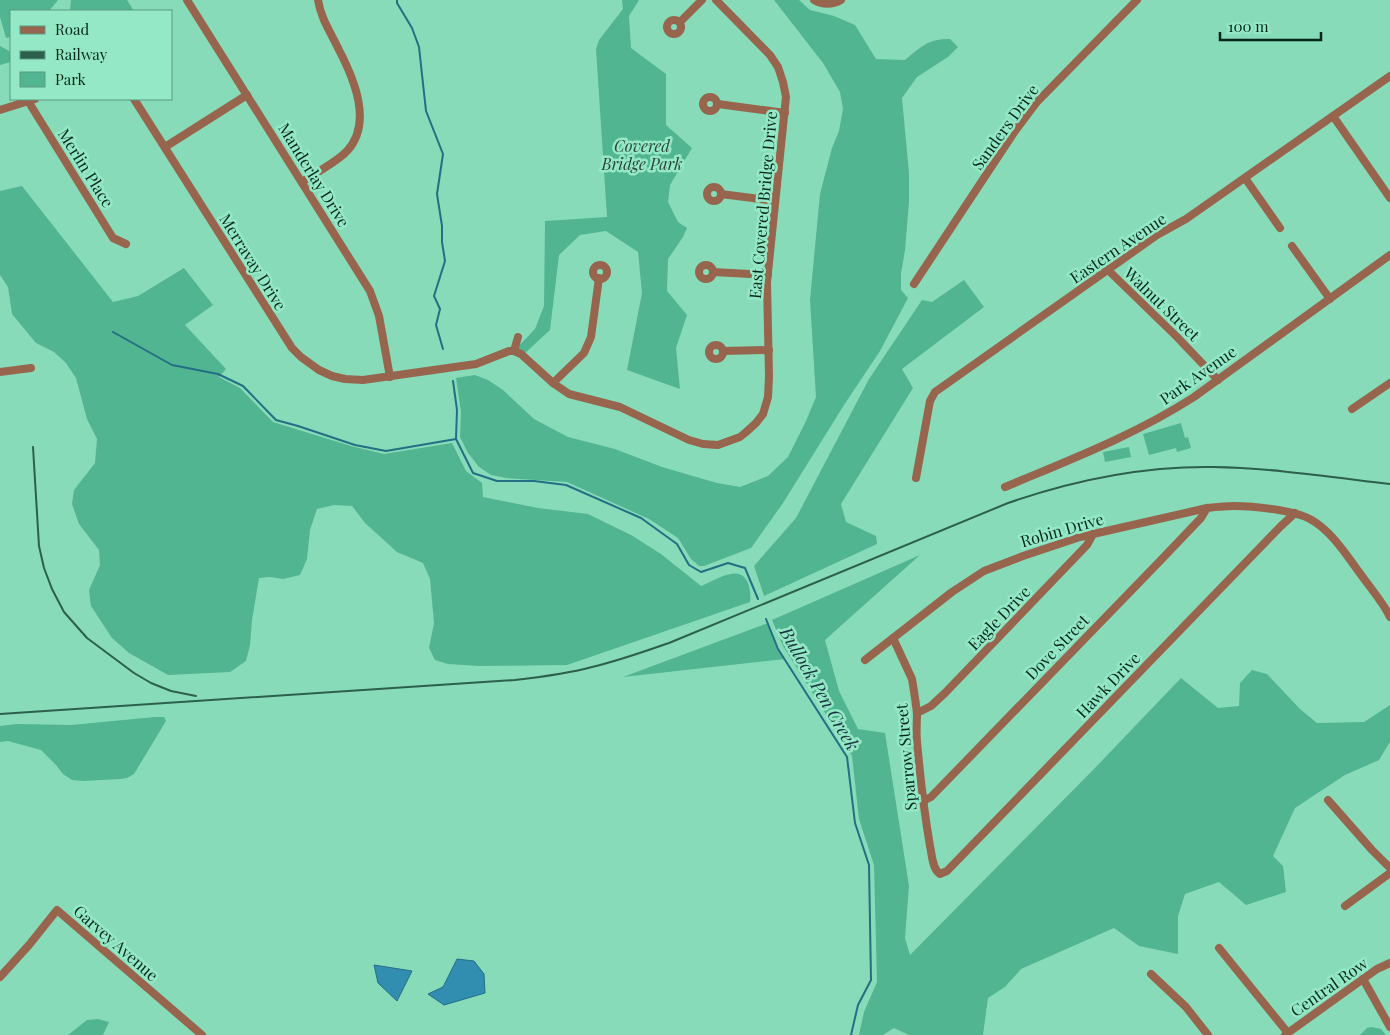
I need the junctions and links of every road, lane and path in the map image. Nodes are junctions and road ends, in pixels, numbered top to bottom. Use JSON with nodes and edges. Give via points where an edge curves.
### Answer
{"nodes":[{"id":1,"x":187,"y":0,"type":"edge"},
{"id":2,"x":318,"y":0,"type":"edge"},
{"id":3,"x":702,"y":0,"type":"edge"},
{"id":4,"x":716,"y":0,"type":"edge"},
{"id":5,"x":814,"y":0,"type":"edge"},
{"id":6,"x":840,"y":0,"type":"edge"},
{"id":7,"x":1137,"y":0,"type":"edge"},
{"id":8,"x":680,"y":22,"type":"dead end"},
{"id":9,"x":1390,"y":76,"type":"edge"},
{"id":10,"x":247,"y":95,"type":"junction"},
{"id":11,"x":31,"y":100,"type":"edge"},
{"id":12,"x":135,"y":100,"type":"edge"},
{"id":13,"x":718,"y":104,"type":"dead end"},
{"id":14,"x":0,"y":110,"type":"edge"},
{"id":15,"x":785,"y":113,"type":"junction"},
{"id":16,"x":1333,"y":116,"type":"junction"},
{"id":17,"x":165,"y":148,"type":"junction"},
{"id":18,"x":1246,"y":178,"type":"junction"},
{"id":19,"x":302,"y":182,"type":"junction"},
{"id":20,"x":721,"y":194,"type":"dead end"},
{"id":21,"x":1390,"y":198,"type":"edge"},
{"id":22,"x":776,"y":201,"type":"junction"},
{"id":23,"x":1280,"y":228,"type":"dead end"},
{"id":24,"x":126,"y":244,"type":"dead end"},
{"id":25,"x":1292,"y":246,"type":"dead end"},
{"id":26,"x":1390,"y":255,"type":"edge"},
{"id":27,"x":1108,"y":270,"type":"junction"},
{"id":28,"x":713,"y":272,"type":"dead end"},
{"id":29,"x":768,"y":275,"type":"junction"},
{"id":30,"x":599,"y":278,"type":"dead end"},
{"id":31,"x":914,"y":284,"type":"dead end"},
{"id":32,"x":1330,"y":299,"type":"junction"},
{"id":33,"x":518,"y":337,"type":"dead end"},
{"id":34,"x":769,"y":350,"type":"junction"},
{"id":35,"x":514,"y":351,"type":"junction"},
{"id":36,"x":723,"y":351,"type":"dead end"},
{"id":37,"x":31,"y":368,"type":"dead end"},
{"id":38,"x":0,"y":372,"type":"edge"},
{"id":39,"x":390,"y":377,"type":"junction"},
{"id":40,"x":1218,"y":380,"type":"junction"},
{"id":41,"x":553,"y":383,"type":"junction"},
{"id":42,"x":1389,"y":385,"type":"edge"},
{"id":43,"x":1352,"y":409,"type":"dead end"},
{"id":44,"x":916,"y":478,"type":"dead end"},
{"id":45,"x":1005,"y":487,"type":"dead end"},
{"id":46,"x":1207,"y":508,"type":"junction"},
{"id":47,"x":1295,"y":514,"type":"junction"},
{"id":48,"x":1093,"y":534,"type":"junction"},
{"id":49,"x":1390,"y":617,"type":"edge"},
{"id":50,"x":893,"y":638,"type":"junction"},
{"id":51,"x":865,"y":660,"type":"dead end"},
{"id":52,"x":917,"y":713,"type":"junction"},
{"id":53,"x":1328,"y":800,"type":"dead end"},
{"id":54,"x":923,"y":801,"type":"junction"},
{"id":55,"x":1390,"y":868,"type":"edge"},
{"id":56,"x":940,"y":874,"type":"joint"},
{"id":57,"x":1390,"y":874,"type":"edge"},
{"id":58,"x":1345,"y":906,"type":"dead end"},
{"id":59,"x":1219,"y":948,"type":"dead end"},
{"id":60,"x":1390,"y":964,"type":"edge"},
{"id":61,"x":1151,"y":974,"type":"dead end"},
{"id":62,"x":0,"y":977,"type":"edge"},
{"id":63,"x":1363,"y":979,"type":"junction"},
{"id":64,"x":1390,"y":1027,"type":"edge"},
{"id":65,"x":1286,"y":1034,"type":"edge"},
{"id":66,"x":202,"y":1035,"type":"edge"},
{"id":67,"x":1208,"y":1035,"type":"edge"}],
"edges":[{"from":1,"to":10,"type":"street","name":"Manderlay Drive"},
{"from":2,"to":19,"type":"street","via":[[325,25],[354,84],[359,129],[346,152]]},
{"from":3,"to":8,"type":"street"},
{"from":4,"to":15,"type":"street","name":"East Covered Bridge Drive","via":[[778,67],[784,82]]},
{"from":5,"to":6,"type":"street","via":[[828,4]]},
{"from":7,"to":31,"type":"street","name":"Sanders Drive","via":[[1036,103]]},
{"from":9,"to":16,"type":"street","name":"Eastern Avenue"},
{"from":10,"to":17,"type":"street"},
{"from":10,"to":19,"type":"street","name":"Manderlay Drive"},
{"from":11,"to":14,"type":"street"},
{"from":11,"to":24,"type":"street","name":"Merlin Place","via":[[113,238]]},
{"from":12,"to":17,"type":"street","name":"Merravay Drive"},
{"from":13,"to":15,"type":"street"},
{"from":15,"to":22,"type":"street","name":"East Covered Bridge Drive"},
{"from":16,"to":18,"type":"street","name":"Eastern Avenue"},
{"from":16,"to":21,"type":"street"},
{"from":17,"to":39,"type":"street","name":"Merravay Drive","via":[[292,348],[319,370],[332,376],[362,380]]},
{"from":18,"to":23,"type":"street"},
{"from":18,"to":27,"type":"street","name":"Eastern Avenue"},
{"from":19,"to":39,"type":"street","name":"Manderlay Drive","via":[[370,291],[379,316]]},
{"from":20,"to":22,"type":"street"},
{"from":22,"to":29,"type":"street","name":"East Covered Bridge Drive"},
{"from":25,"to":32,"type":"street"},
{"from":26,"to":32,"type":"street","name":"Park Avenue"},
{"from":27,"to":40,"type":"street","name":"Walnut Street"},
{"from":27,"to":44,"type":"street","name":"Eastern Avenue","via":[[935,392],[930,401]]},
{"from":28,"to":29,"type":"street"},
{"from":29,"to":34,"type":"street","name":"East Covered Bridge Drive"},
{"from":30,"to":41,"type":"street","via":[[588,346]]},
{"from":32,"to":40,"type":"street","name":"Park Avenue"},
{"from":33,"to":35,"type":"street"},
{"from":34,"to":36,"type":"street"},
{"from":34,"to":41,"type":"street","name":"East Covered Bridge Drive","via":[[769,392],[763,414],[740,437],[718,444],[689,440],[620,407],[569,394]]},
{"from":35,"to":39,"type":"street","via":[[476,364]]},
{"from":35,"to":41,"type":"street","name":"East Covered Bridge Drive","via":[[528,358]]},
{"from":37,"to":38,"type":"street"},
{"from":40,"to":45,"type":"street","name":"Park Avenue","via":[[1168,414]]},
{"from":42,"to":43,"type":"street"},
{"from":46,"to":47,"type":"street","name":"Robin Drive","via":[[1234,506]]},
{"from":46,"to":48,"type":"street","name":"Robin Drive"},
{"from":46,"to":54,"type":"street","name":"Dove Street","via":[[1160,561],[931,797]]},
{"from":47,"to":49,"type":"street","name":"Robin Drive","via":[[1324,529],[1349,558]]},
{"from":47,"to":56,"type":"street","name":"Hawk Drive","via":[[947,871]]},
{"from":48,"to":50,"type":"street","name":"Robin Drive","via":[[984,571]]},
{"from":48,"to":52,"type":"street","name":"Eagle Drive","via":[[1087,545],[945,692],[931,706]]},
{"from":50,"to":51,"type":"street","name":"Robin Drive"},
{"from":50,"to":52,"type":"street","name":"Sparrow Street","via":[[912,679]]},
{"from":52,"to":54,"type":"street","name":"Sparrow Street"},
{"from":53,"to":55,"type":"street"},
{"from":54,"to":56,"type":"street","name":"Sparrow Street","via":[[932,856],[936,872]]},
{"from":57,"to":58,"type":"street"},
{"from":59,"to":65,"type":"street"},
{"from":60,"to":63,"type":"street","name":"Central Row"},
{"from":61,"to":67,"type":"street","via":[[1186,1007]]},
{"from":62,"to":66,"type":"street","name":"Garvey Avenue","via":[[57,910]]},
{"from":63,"to":64,"type":"street"},
{"from":63,"to":65,"type":"street","name":"Central Row"}]}
